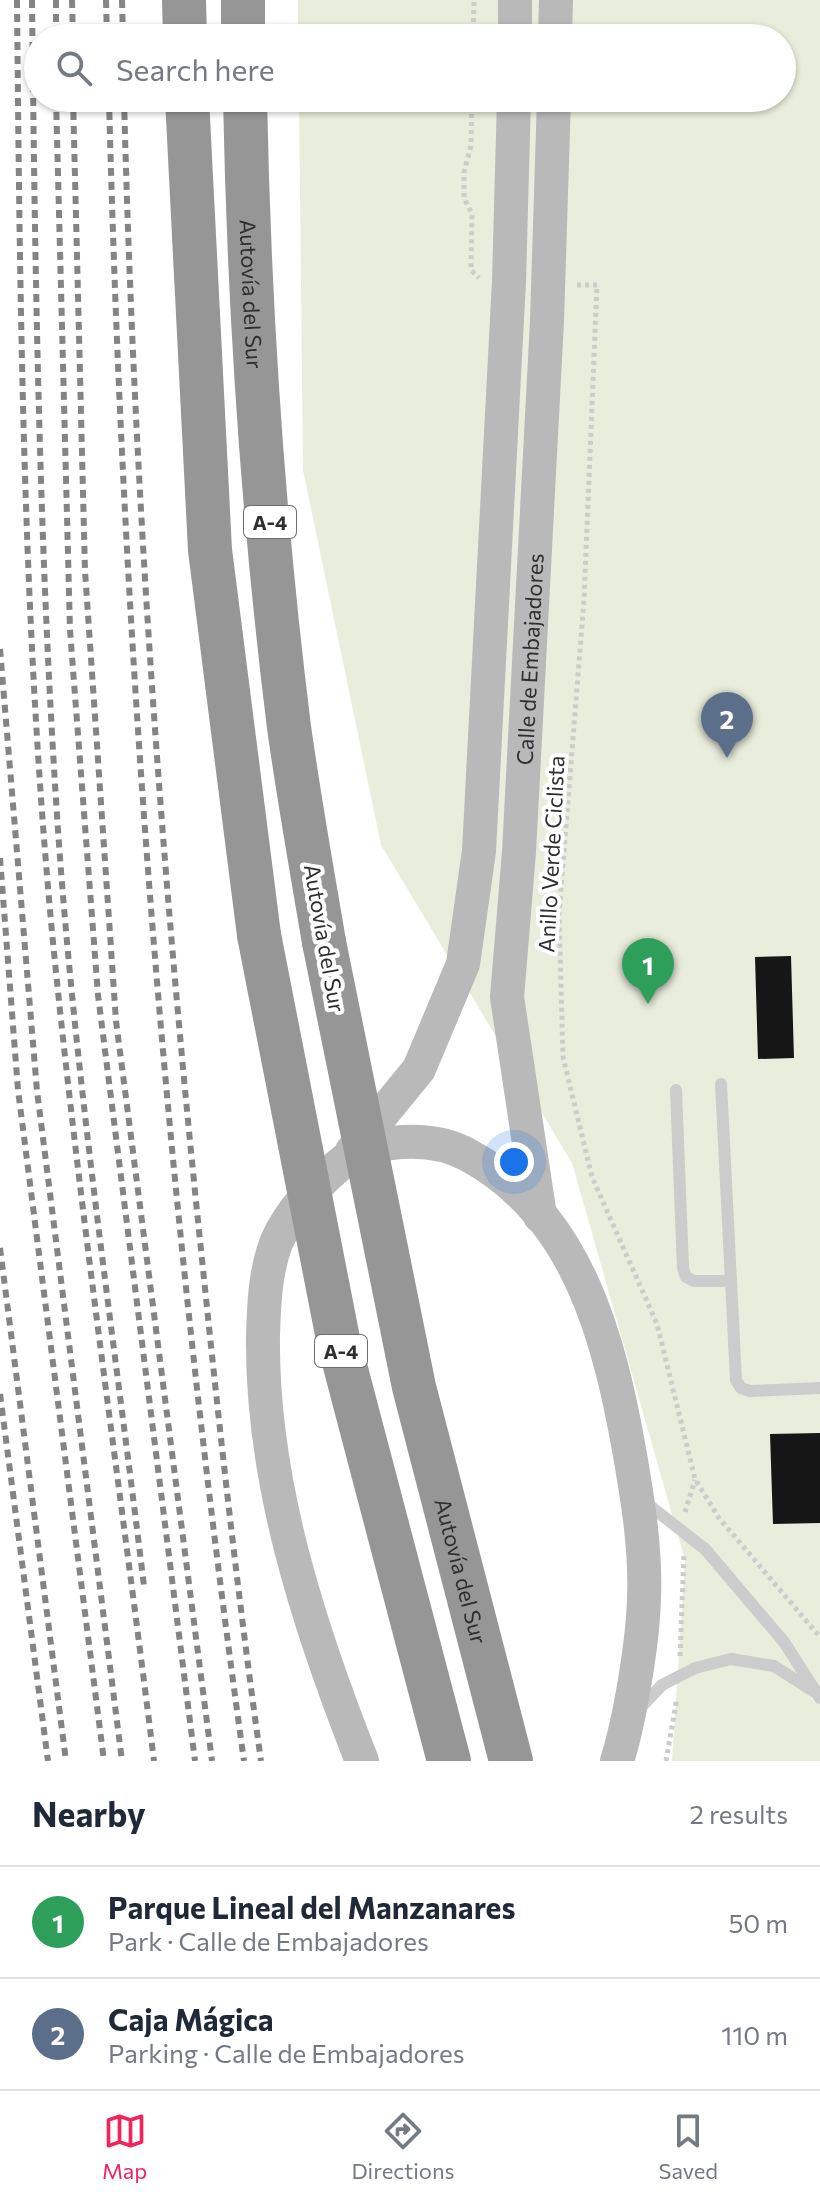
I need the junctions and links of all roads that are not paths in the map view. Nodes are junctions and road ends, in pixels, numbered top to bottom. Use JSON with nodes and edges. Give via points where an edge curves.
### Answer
{"nodes":[{"id":1,"x":184,"y":0,"type":"edge"},
{"id":2,"x":243,"y":0,"type":"edge"},
{"id":3,"x":515,"y":0,"type":"edge"},
{"id":4,"x":556,"y":0,"type":"edge"},
{"id":5,"x":185,"y":24,"type":"edge"},
{"id":6,"x":243,"y":24,"type":"edge"},
{"id":7,"x":515,"y":24,"type":"edge"},
{"id":8,"x":555,"y":24,"type":"edge"},
{"id":9,"x":188,"y":112,"type":"edge"},
{"id":10,"x":245,"y":112,"type":"edge"},
{"id":11,"x":514,"y":112,"type":"edge"},
{"id":12,"x":554,"y":112,"type":"edge"},
{"id":13,"x":721,"y":1084,"type":"dead end"},
{"id":14,"x":676,"y":1090,"type":"dead end"},
{"id":15,"x":344,"y":1160,"type":"junction"},
{"id":16,"x":540,"y":1216,"type":"junction"},
{"id":17,"x":730,"y":1281,"type":"junction"},
{"id":18,"x":820,"y":1388,"type":"edge"},
{"id":19,"x":637,"y":1496,"type":"junction"},
{"id":20,"x":818,"y":1696,"type":"edge"},
{"id":21,"x":626,"y":1724,"type":"junction"},
{"id":22,"x":362,"y":1761,"type":"edge"},
{"id":23,"x":449,"y":1761,"type":"edge"},
{"id":24,"x":511,"y":1761,"type":"edge"},
{"id":25,"x":617,"y":1761,"type":"edge"}],
"edges":[{"from":1,"to":5,"type":"highway"},
{"from":2,"to":6,"type":"highway"},
{"from":3,"to":7,"type":"main road"},
{"from":4,"to":8,"type":"main road"},
{"from":9,"to":23,"type":"highway","number":"A-4","bridge":true,"via":[[210,550],[259,935],[338,1339]]},
{"from":10,"to":24,"type":"highway","name":"Autovía del Sur","number":"A-4","bridge":true,"via":[[266,485],[289,727],[324,942],[414,1387]]},
{"from":11,"to":15,"type":"main road","name":"Calle de Embajadores","via":[[479,851],[463,964],[419,1069]]},
{"from":12,"to":16,"type":"main road","name":"Calle de Embajadores","via":[[545,368],[507,997]]},
{"from":13,"to":17,"type":"lane"},
{"from":14,"to":17,"type":"lane","via":[[683,1268],[694,1281]]},
{"from":15,"to":16,"type":"main road","via":[[403,1142],[421,1141],[466,1153],[502,1178]]},
{"from":15,"to":22,"type":"main road","name":"Calle de Embajadores","via":[[303,1198],[276,1243],[264,1293],[263,1383],[300,1578]]},
{"from":16,"to":19,"type":"main road","via":[[575,1269],[602,1327],[619,1389]]},
{"from":17,"to":18,"type":"lane","via":[[736,1380],[741,1388]]},
{"from":19,"to":20,"type":"lane","via":[[705,1549],[784,1642]]},
{"from":19,"to":21,"type":"main road","via":[[644,1598]]},
{"from":20,"to":21,"type":"lane","via":[[774,1666],[731,1659],[662,1685]]},
{"from":21,"to":25,"type":"main road"}]}
